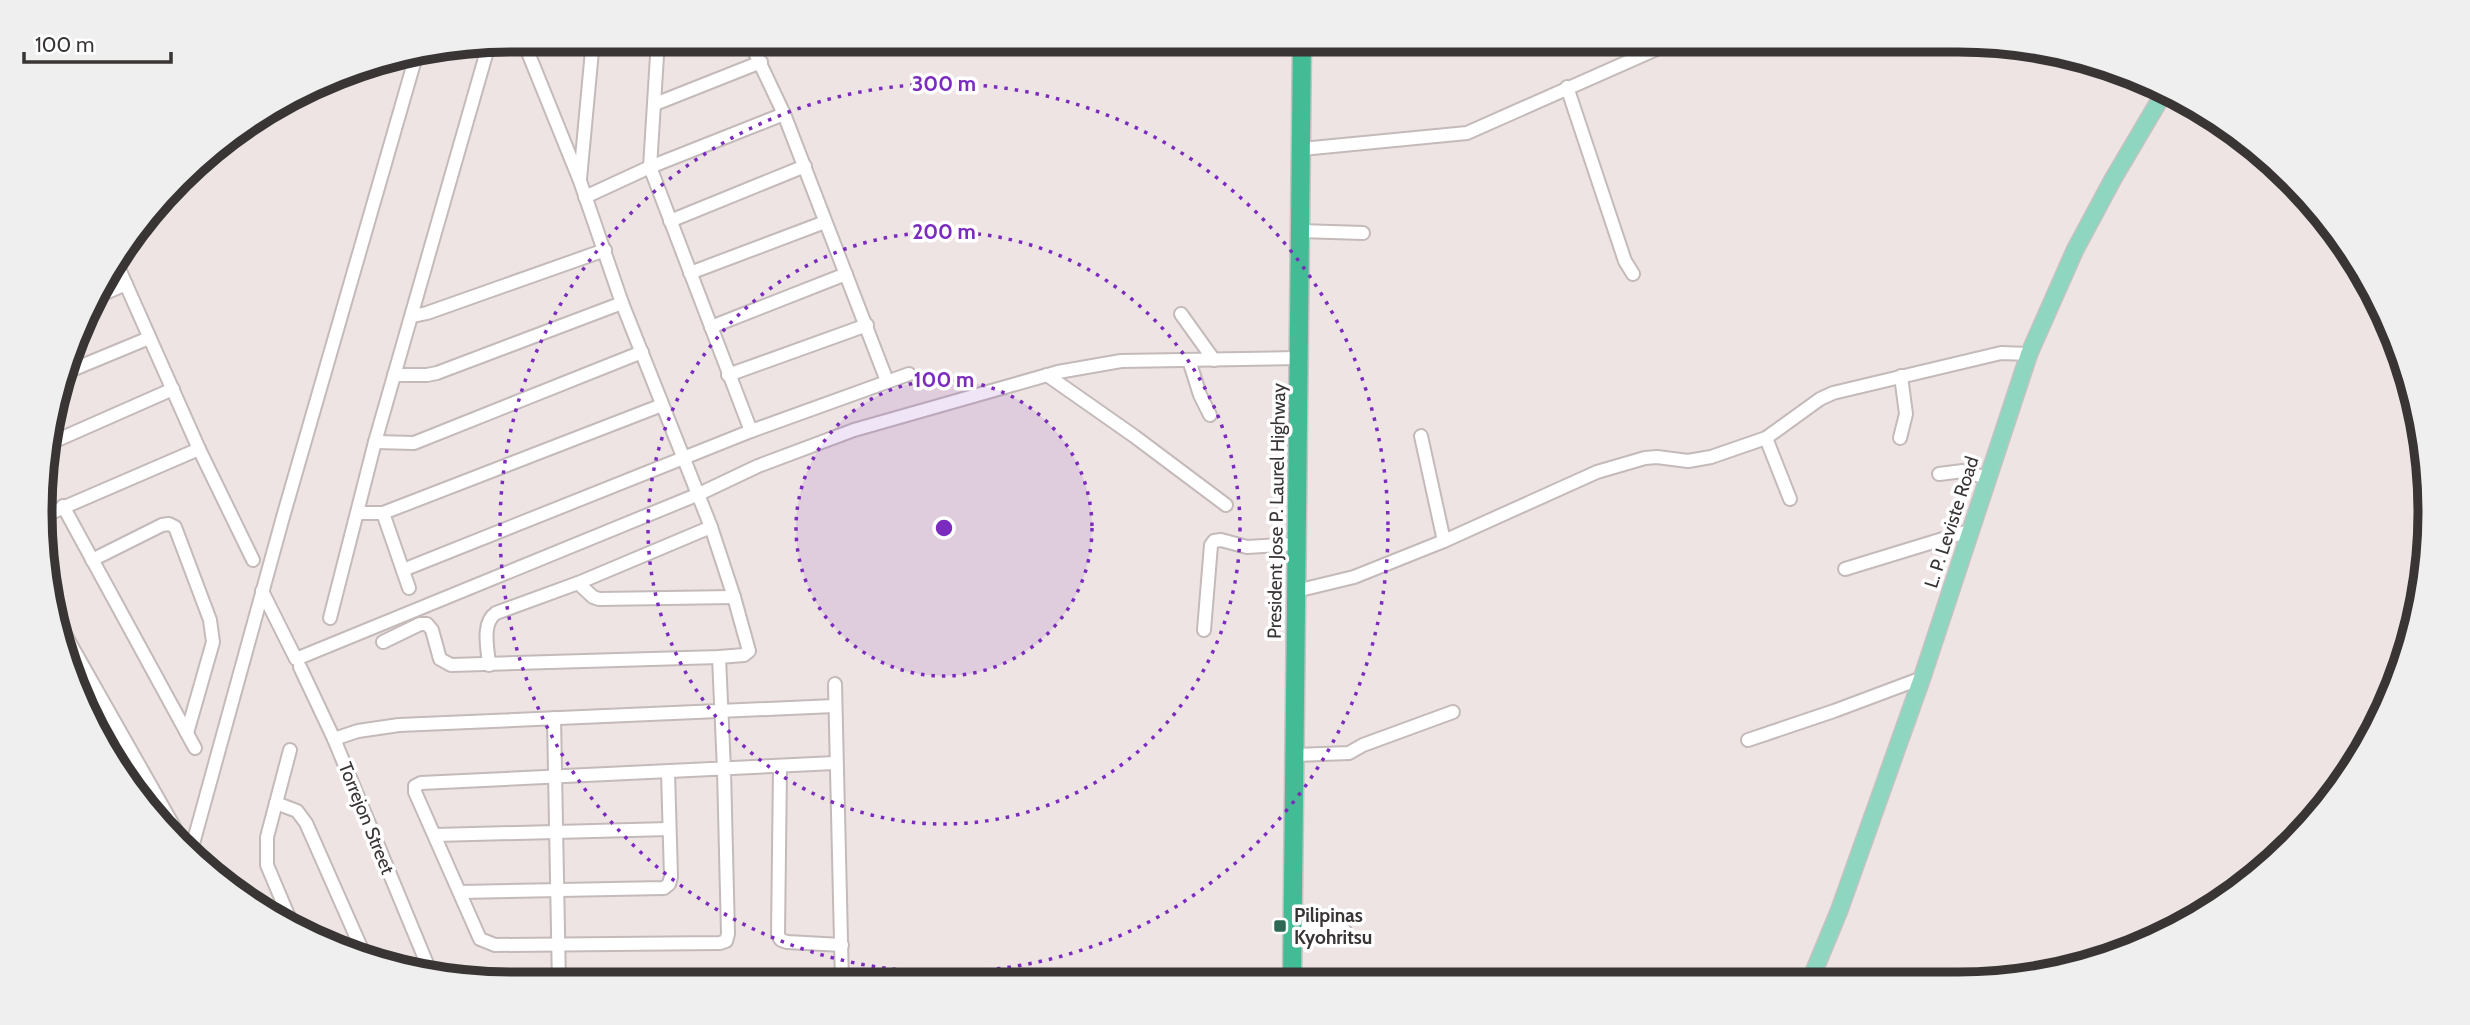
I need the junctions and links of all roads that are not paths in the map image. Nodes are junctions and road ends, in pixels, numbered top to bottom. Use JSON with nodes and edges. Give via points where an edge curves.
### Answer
{"nodes":[{"id":1,"x":528,"y":52,"type":"edge"},
{"id":2,"x":592,"y":52,"type":"edge"},
{"id":3,"x":660,"y":52,"type":"edge"},
{"id":4,"x":756,"y":52,"type":"edge"},
{"id":5,"x":1302,"y":52,"type":"edge"},
{"id":6,"x":1650,"y":52,"type":"edge"},
{"id":7,"x":487,"y":53,"type":"edge"},
{"id":8,"x":761,"y":62,"type":"junction"},
{"id":9,"x":414,"y":63,"type":"edge"},
{"id":10,"x":1567,"y":88,"type":"junction"},
{"id":11,"x":2160,"y":99,"type":"edge"},
{"id":12,"x":655,"y":104,"type":"junction"},
{"id":13,"x":784,"y":114,"type":"junction"},
{"id":14,"x":1302,"y":149,"type":"junction"},
{"id":15,"x":805,"y":166,"type":"junction"},
{"id":16,"x":650,"y":167,"type":"junction"},
{"id":17,"x":580,"y":181,"type":"junction"},
{"id":18,"x":585,"y":197,"type":"junction"},
{"id":19,"x":670,"y":221,"type":"junction"},
{"id":20,"x":825,"y":222,"type":"junction"},
{"id":21,"x":1300,"y":231,"type":"junction"},
{"id":22,"x":1363,"y":233,"type":"dead end"},
{"id":23,"x":605,"y":250,"type":"junction"},
{"id":24,"x":121,"y":272,"type":"edge"},
{"id":25,"x":690,"y":273,"type":"junction"},
{"id":26,"x":846,"y":274,"type":"junction"},
{"id":27,"x":1633,"y":274,"type":"dead end"},
{"id":28,"x":126,"y":284,"type":"junction"},
{"id":29,"x":109,"y":291,"type":"edge"},
{"id":30,"x":622,"y":303,"type":"junction"},
{"id":31,"x":1181,"y":313,"type":"dead end"},
{"id":32,"x":413,"y":316,"type":"junction"},
{"id":33,"x":867,"y":325,"type":"junction"},
{"id":34,"x":711,"y":327,"type":"junction"},
{"id":35,"x":149,"y":338,"type":"junction"},
{"id":36,"x":642,"y":352,"type":"junction"},
{"id":37,"x":2029,"y":354,"type":"junction"},
{"id":38,"x":1299,"y":358,"type":"junction"},
{"id":39,"x":1189,"y":360,"type":"junction"},
{"id":40,"x":1214,"y":360,"type":"junction"},
{"id":41,"x":76,"y":368,"type":"edge"},
{"id":42,"x":909,"y":374,"type":"dead end"},
{"id":43,"x":728,"y":375,"type":"junction"},
{"id":44,"x":394,"y":376,"type":"junction"},
{"id":45,"x":1047,"y":376,"type":"junction"},
{"id":46,"x":1901,"y":376,"type":"junction"},
{"id":47,"x":887,"y":381,"type":"junction"},
{"id":48,"x":173,"y":389,"type":"junction"},
{"id":49,"x":662,"y":405,"type":"junction"},
{"id":50,"x":1210,"y":415,"type":"dead end"},
{"id":51,"x":751,"y":431,"type":"junction"},
{"id":52,"x":1421,"y":436,"type":"dead end"},
{"id":53,"x":1766,"y":438,"type":"junction"},
{"id":54,"x":1900,"y":438,"type":"dead end"},
{"id":55,"x":58,"y":439,"type":"edge"},
{"id":56,"x":375,"y":442,"type":"junction"},
{"id":57,"x":199,"y":449,"type":"junction"},
{"id":58,"x":684,"y":457,"type":"junction"},
{"id":59,"x":1938,"y":474,"type":"dead end"},
{"id":60,"x":1987,"y":478,"type":"junction"},
{"id":61,"x":699,"y":494,"type":"junction"},
{"id":62,"x":1790,"y":499,"type":"dead end"},
{"id":63,"x":1226,"y":505,"type":"dead end"},
{"id":64,"x":64,"y":506,"type":"junction"},
{"id":65,"x":52,"y":512,"type":"edge"},
{"id":66,"x":358,"y":513,"type":"junction"},
{"id":67,"x":383,"y":513,"type":"junction"},
{"id":68,"x":711,"y":527,"type":"junction"},
{"id":69,"x":1969,"y":531,"type":"junction"},
{"id":70,"x":1444,"y":541,"type":"junction"},
{"id":71,"x":1297,"y":544,"type":"junction"},
{"id":72,"x":253,"y":560,"type":"dead end"},
{"id":73,"x":92,"y":561,"type":"junction"},
{"id":74,"x":1845,"y":569,"type":"dead end"},
{"id":75,"x":403,"y":570,"type":"junction"},
{"id":76,"x":578,"y":583,"type":"junction"},
{"id":77,"x":409,"y":588,"type":"dead end"},
{"id":78,"x":262,"y":591,"type":"junction"},
{"id":79,"x":1296,"y":591,"type":"junction"},
{"id":80,"x":734,"y":597,"type":"junction"},
{"id":81,"x":330,"y":618,"type":"dead end"},
{"id":82,"x":1204,"y":630,"type":"dead end"},
{"id":83,"x":383,"y":642,"type":"dead end"},
{"id":84,"x":74,"y":651,"type":"edge"},
{"id":85,"x":719,"y":657,"type":"junction"},
{"id":86,"x":298,"y":663,"type":"junction"},
{"id":87,"x":489,"y":665,"type":"junction"},
{"id":88,"x":1922,"y":678,"type":"junction"},
{"id":89,"x":835,"y":684,"type":"dead end"},
{"id":90,"x":834,"y":706,"type":"junction"},
{"id":91,"x":722,"y":711,"type":"junction"},
{"id":92,"x":1453,"y":712,"type":"dead end"},
{"id":93,"x":554,"y":718,"type":"junction"},
{"id":94,"x":187,"y":733,"type":"junction"},
{"id":95,"x":334,"y":739,"type":"junction"},
{"id":96,"x":1748,"y":740,"type":"dead end"},
{"id":97,"x":195,"y":748,"type":"dead end"},
{"id":98,"x":290,"y":750,"type":"dead end"},
{"id":99,"x":1296,"y":755,"type":"junction"},
{"id":100,"x":835,"y":764,"type":"junction"},
{"id":101,"x":780,"y":767,"type":"junction"},
{"id":102,"x":140,"y":769,"type":"junction"},
{"id":103,"x":724,"y":770,"type":"junction"},
{"id":104,"x":133,"y":772,"type":"edge"},
{"id":105,"x":668,"y":772,"type":"junction"},
{"id":106,"x":556,"y":777,"type":"junction"},
{"id":107,"x":276,"y":803,"type":"junction"},
{"id":108,"x":166,"y":815,"type":"edge"},
{"id":109,"x":670,"y":829,"type":"junction"},
{"id":110,"x":558,"y":831,"type":"junction"},
{"id":111,"x":435,"y":835,"type":"junction"},
{"id":112,"x":193,"y":843,"type":"edge"},
{"id":113,"x":559,"y":890,"type":"junction"},
{"id":114,"x":460,"y":892,"type":"junction"},
{"id":115,"x":288,"y":914,"type":"edge"},
{"id":116,"x":1293,"y":927,"type":"junction"},
{"id":117,"x":1345,"y":932,"type":"dead end"},
{"id":118,"x":842,"y":945,"type":"junction"},
{"id":119,"x":360,"y":946,"type":"edge"},
{"id":120,"x":559,"y":946,"type":"junction"},
{"id":121,"x":427,"y":965,"type":"edge"},
{"id":122,"x":559,"y":972,"type":"edge"},
{"id":123,"x":842,"y":972,"type":"edge"},
{"id":124,"x":1292,"y":972,"type":"edge"},
{"id":125,"x":1814,"y":972,"type":"edge"}],
"edges":[{"from":1,"to":17,"type":"street"},
{"from":2,"to":17,"type":"street"},
{"from":3,"to":12,"type":"street"},
{"from":4,"to":8,"type":"street"},
{"from":5,"to":14,"type":"highway","name":"President Jose P. Laurel Highway"},
{"from":6,"to":10,"type":"street"},
{"from":7,"to":32,"type":"street"},
{"from":8,"to":12,"type":"street"},
{"from":8,"to":13,"type":"street"},
{"from":9,"to":78,"type":"street"},
{"from":10,"to":14,"type":"street","via":[[1466,133]]},
{"from":10,"to":27,"type":"street"},
{"from":11,"to":37,"type":"main road","name":"L. P. Leviste Road","via":[[2075,250]]},
{"from":12,"to":16,"type":"street"},
{"from":13,"to":15,"type":"street"},
{"from":13,"to":16,"type":"street"},
{"from":14,"to":21,"type":"highway","name":"President Jose P. Laurel Highway"},
{"from":15,"to":19,"type":"street"},
{"from":15,"to":20,"type":"street"},
{"from":16,"to":18,"type":"street"},
{"from":16,"to":19,"type":"street"},
{"from":17,"to":18,"type":"street"},
{"from":18,"to":23,"type":"street"},
{"from":19,"to":25,"type":"street"},
{"from":20,"to":25,"type":"street"},
{"from":20,"to":26,"type":"street"},
{"from":21,"to":22,"type":"street"},
{"from":21,"to":38,"type":"highway","name":"President Jose P. Laurel Highway"},
{"from":23,"to":30,"type":"street"},
{"from":23,"to":32,"type":"street"},
{"from":24,"to":28,"type":"street"},
{"from":25,"to":34,"type":"street"},
{"from":26,"to":33,"type":"street"},
{"from":26,"to":34,"type":"street"},
{"from":28,"to":29,"type":"street"},
{"from":28,"to":35,"type":"street"},
{"from":30,"to":36,"type":"street"},
{"from":30,"to":44,"type":"street","via":[[437,373]]},
{"from":31,"to":40,"type":"street"},
{"from":32,"to":44,"type":"street"},
{"from":33,"to":43,"type":"street"},
{"from":33,"to":47,"type":"street"},
{"from":34,"to":43,"type":"street"},
{"from":35,"to":41,"type":"street"},
{"from":35,"to":48,"type":"street"},
{"from":36,"to":49,"type":"street"},
{"from":36,"to":56,"type":"street","via":[[414,443]]},
{"from":37,"to":46,"type":"street","via":[[2001,353]]},
{"from":37,"to":60,"type":"main road","name":"L. P. Leviste Road"},
{"from":38,"to":40,"type":"street"},
{"from":38,"to":71,"type":"highway","name":"President Jose P. Laurel Highway"},
{"from":39,"to":40,"type":"street"},
{"from":39,"to":45,"type":"street","via":[[1121,361]]},
{"from":39,"to":50,"type":"street"},
{"from":42,"to":47,"type":"street"},
{"from":43,"to":51,"type":"street"},
{"from":44,"to":56,"type":"street"},
{"from":45,"to":61,"type":"street","via":[[819,443]]},
{"from":45,"to":63,"type":"street"},
{"from":46,"to":53,"type":"street","via":[[1833,393]]},
{"from":46,"to":54,"type":"street","via":[[1906,414]]},
{"from":47,"to":51,"type":"street"},
{"from":48,"to":55,"type":"street"},
{"from":48,"to":57,"type":"street"},
{"from":49,"to":58,"type":"street"},
{"from":49,"to":67,"type":"street"},
{"from":51,"to":58,"type":"street"},
{"from":52,"to":70,"type":"street"},
{"from":53,"to":62,"type":"street"},
{"from":53,"to":70,"type":"street","via":[[1711,457],[1688,461],[1645,458],[1597,472]]},
{"from":56,"to":66,"type":"street"},
{"from":57,"to":64,"type":"street"},
{"from":57,"to":72,"type":"street"},
{"from":58,"to":61,"type":"street"},
{"from":58,"to":75,"type":"street"},
{"from":59,"to":60,"type":"street","via":[[1963,471]]},
{"from":60,"to":69,"type":"main road","name":"L. P. Leviste Road"},
{"from":61,"to":68,"type":"street"},
{"from":61,"to":86,"type":"street"},
{"from":64,"to":65,"type":"street"},
{"from":64,"to":73,"type":"street"},
{"from":66,"to":67,"type":"street"},
{"from":66,"to":81,"type":"street"},
{"from":67,"to":75,"type":"street"},
{"from":68,"to":76,"type":"street"},
{"from":68,"to":80,"type":"street"},
{"from":69,"to":74,"type":"street"},
{"from":69,"to":88,"type":"main road","name":"L. P. Leviste Road"},
{"from":70,"to":79,"type":"street","via":[[1354,576]]},
{"from":71,"to":79,"type":"highway","name":"President Jose P. Laurel Highway"},
{"from":71,"to":82,"type":"street","via":[[1247,547],[1214,541]]},
{"from":73,"to":94,"type":"street"},
{"from":73,"to":94,"type":"street","via":[[162,525],[175,527],[210,620],[213,642]]},
{"from":75,"to":77,"type":"street"},
{"from":76,"to":80,"type":"street","via":[[599,599]]},
{"from":76,"to":87,"type":"street","via":[[490,617]]},
{"from":78,"to":86,"type":"street","name":"Torrejon Street"},
{"from":78,"to":112,"type":"street"},
{"from":79,"to":99,"type":"highway","name":"President Jose P. Laurel Highway"},
{"from":80,"to":85,"type":"street","via":[[749,651]]},
{"from":83,"to":87,"type":"street","via":[[426,624],[445,663]]},
{"from":84,"to":102,"type":"street"},
{"from":85,"to":87,"type":"street"},
{"from":85,"to":91,"type":"street"},
{"from":86,"to":95,"type":"street","name":"Torrejon Street"},
{"from":88,"to":96,"type":"street"},
{"from":88,"to":125,"type":"main road","name":"L. P. Leviste Road"},
{"from":89,"to":90,"type":"street"},
{"from":90,"to":91,"type":"street"},
{"from":90,"to":100,"type":"street"},
{"from":91,"to":93,"type":"street"},
{"from":91,"to":103,"type":"street"},
{"from":92,"to":99,"type":"street","via":[[1352,752]]},
{"from":93,"to":95,"type":"street","via":[[378,727]]},
{"from":93,"to":106,"type":"street"},
{"from":94,"to":97,"type":"street"},
{"from":95,"to":121,"type":"street","name":"Torrejon Street"},
{"from":98,"to":107,"type":"street"},
{"from":99,"to":116,"type":"highway","name":"President Jose P. Laurel Highway"},
{"from":100,"to":101,"type":"street"},
{"from":100,"to":118,"type":"street"},
{"from":101,"to":103,"type":"street"},
{"from":101,"to":118,"type":"street","via":[[778,935],[787,942]]},
{"from":102,"to":104,"type":"street"},
{"from":102,"to":108,"type":"street"},
{"from":103,"to":105,"type":"street"},
{"from":103,"to":120,"type":"street","via":[[726,941]]},
{"from":105,"to":106,"type":"street"},
{"from":105,"to":109,"type":"street"},
{"from":106,"to":110,"type":"street"},
{"from":106,"to":111,"type":"street","via":[[421,783],[415,792]]},
{"from":107,"to":115,"type":"street","via":[[267,837],[267,865]]},
{"from":107,"to":119,"type":"street","via":[[297,811],[306,823]]},
{"from":109,"to":110,"type":"street"},
{"from":109,"to":113,"type":"street","via":[[671,877],[664,888]]},
{"from":110,"to":111,"type":"street"},
{"from":110,"to":113,"type":"street"},
{"from":111,"to":114,"type":"street"},
{"from":113,"to":114,"type":"street"},
{"from":113,"to":120,"type":"street"},
{"from":114,"to":120,"type":"street","via":[[480,939],[486,943]]},
{"from":116,"to":117,"type":"street","via":[[1329,926]]},
{"from":116,"to":124,"type":"highway","name":"President Jose P. Laurel Highway"},
{"from":118,"to":123,"type":"street"},
{"from":120,"to":122,"type":"street"}]}
